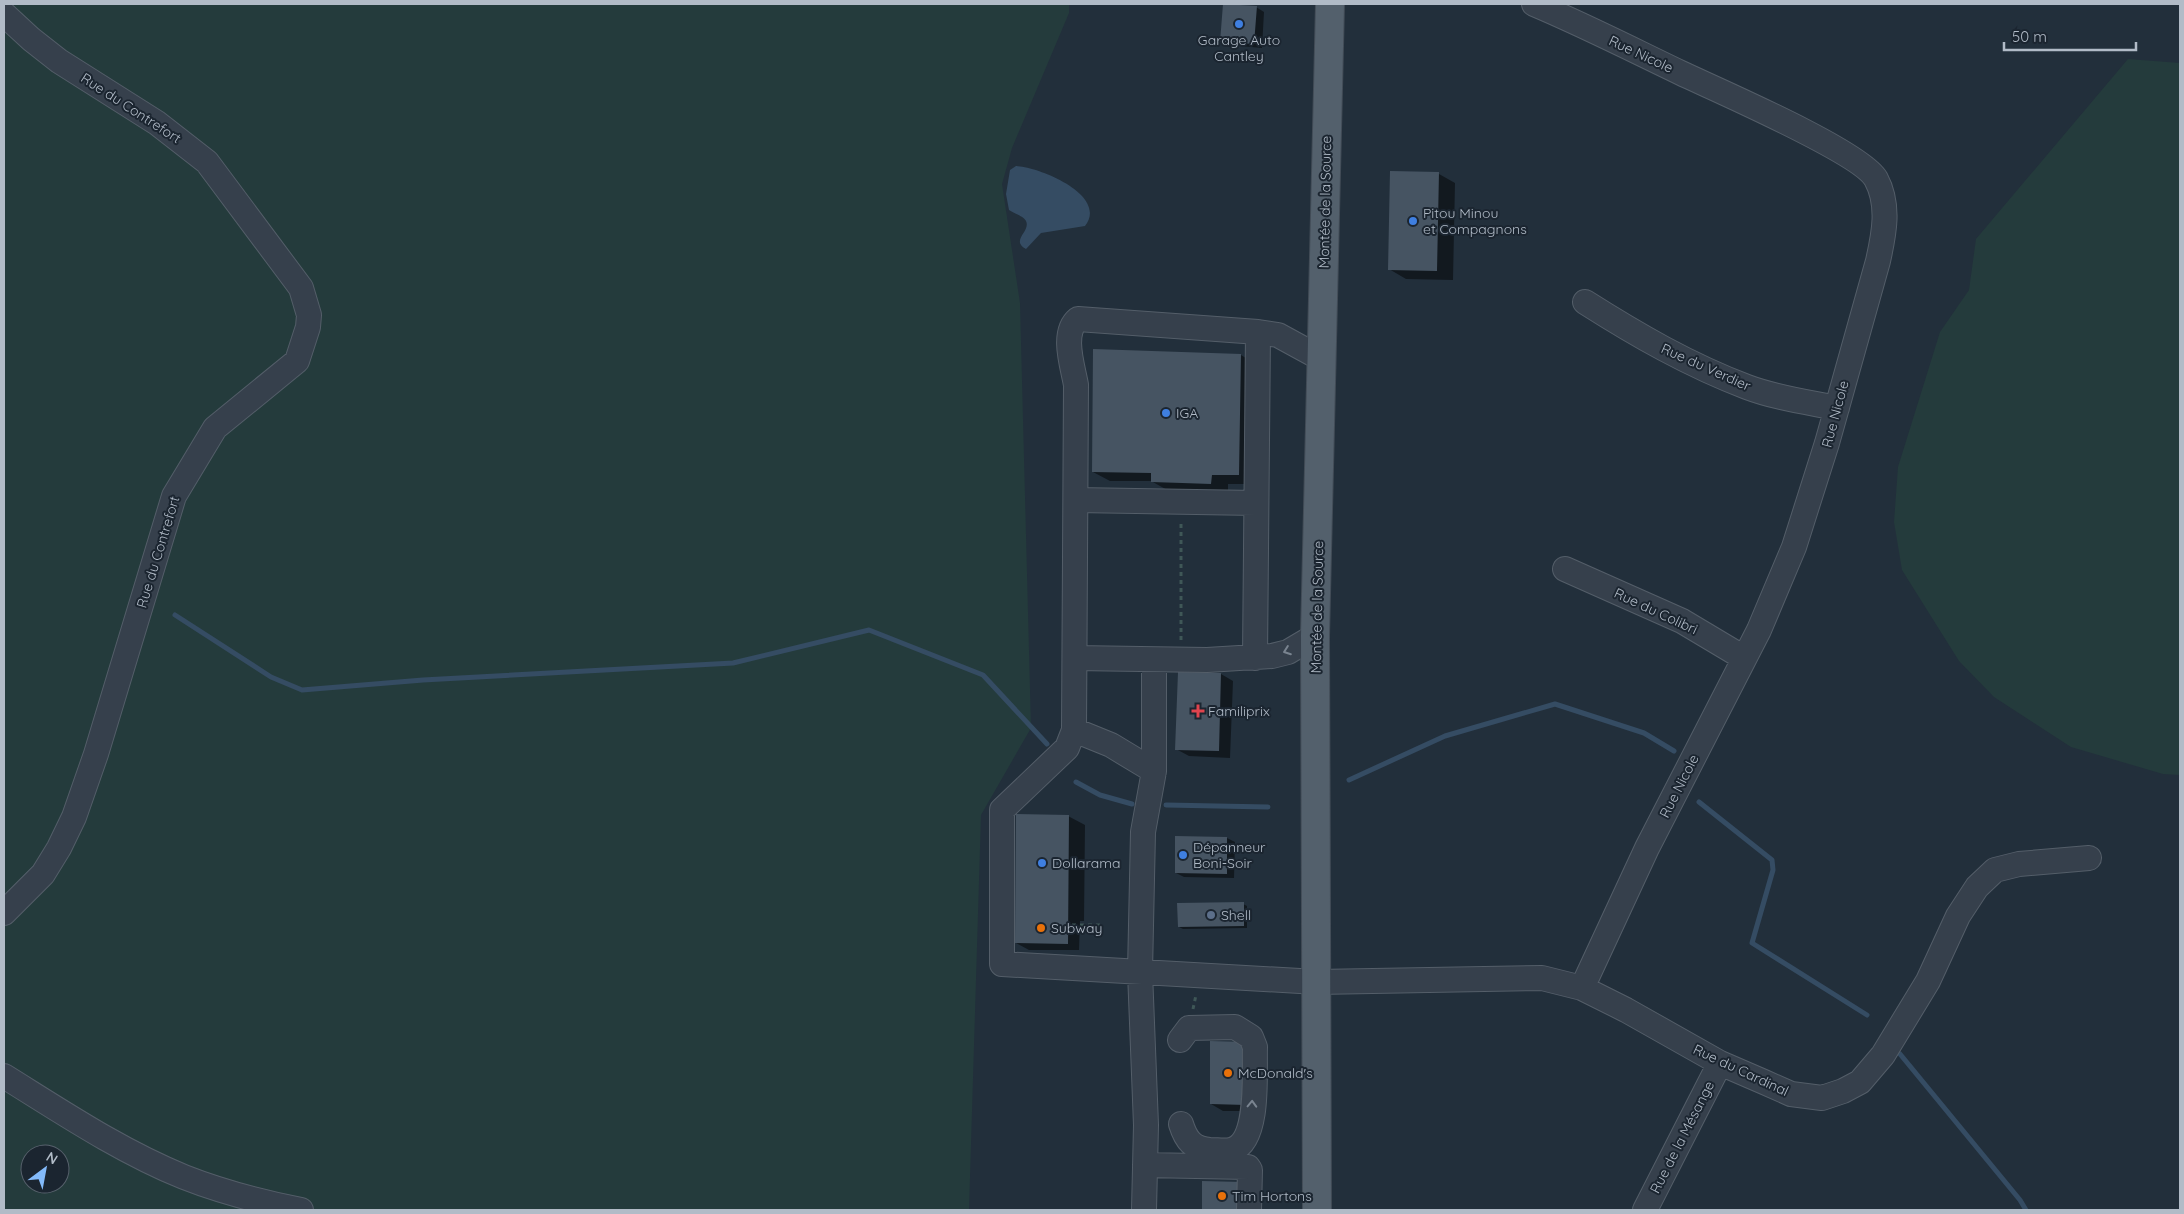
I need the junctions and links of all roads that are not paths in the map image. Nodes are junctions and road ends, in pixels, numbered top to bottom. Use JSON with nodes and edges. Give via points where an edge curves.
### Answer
{"nodes":[{"id":1,"x":1330,"y":4,"type":"edge"},
{"id":2,"x":1534,"y":4,"type":"edge"},
{"id":3,"x":4,"y":14,"type":"edge"},
{"id":4,"x":1585,"y":302,"type":"dead end"},
{"id":5,"x":1258,"y":332,"type":"junction"},
{"id":6,"x":1322,"y":359,"type":"junction"},
{"id":7,"x":1837,"y":408,"type":"junction"},
{"id":8,"x":1076,"y":500,"type":"junction"},
{"id":9,"x":1256,"y":503,"type":"junction"},
{"id":10,"x":1565,"y":569,"type":"dead end"},
{"id":11,"x":1315,"y":636,"type":"junction"},
{"id":12,"x":1075,"y":658,"type":"junction"},
{"id":13,"x":1255,"y":658,"type":"junction"},
{"id":14,"x":1744,"y":658,"type":"junction"},
{"id":15,"x":1154,"y":660,"type":"junction"},
{"id":16,"x":1074,"y":730,"type":"junction"},
{"id":17,"x":1154,"y":771,"type":"junction"},
{"id":18,"x":2089,"y":858,"type":"dead end"},
{"id":19,"x":4,"y":914,"type":"edge"},
{"id":20,"x":1140,"y":972,"type":"junction"},
{"id":21,"x":1317,"y":982,"type":"junction"},
{"id":22,"x":1582,"y":988,"type":"junction"},
{"id":23,"x":1180,"y":1040,"type":"dead end"},
{"id":24,"x":1720,"y":1063,"type":"junction"},
{"id":25,"x":4,"y":1076,"type":"edge"},
{"id":26,"x":1182,"y":1128,"type":"dead end"},
{"id":27,"x":1145,"y":1165,"type":"junction"},
{"id":28,"x":302,"y":1210,"type":"edge"},
{"id":29,"x":1144,"y":1210,"type":"edge"},
{"id":30,"x":1249,"y":1210,"type":"edge"},
{"id":31,"x":1317,"y":1210,"type":"edge"},
{"id":32,"x":1645,"y":1210,"type":"edge"}],
"edges":[{"from":1,"to":6,"type":"main road","name":"Montée de la Source"},
{"from":2,"to":7,"type":"street","name":"Rue Nicole","via":[[1780,120],[1852,158],[1876,180],[1885,214],[1885,232]]},
{"from":3,"to":19,"type":"street","name":"Rue du Contrefort","via":[[59,62],[157,122],[207,162],[300,288],[309,315],[297,361],[215,428],[174,496],[74,817],[43,874]]},
{"from":4,"to":7,"type":"street","name":"Rue du Verdier","via":[[1629,331],[1678,357],[1748,388]]},
{"from":5,"to":6,"type":"street","via":[[1278,335]]},
{"from":5,"to":8,"type":"street","via":[[1078,319],[1074,322],[1070,350],[1076,385]]},
{"from":5,"to":9,"type":"street"},
{"from":6,"to":11,"type":"main road","name":"Montée de la Source"},
{"from":7,"to":14,"type":"street","name":"Rue Nicole","via":[[1794,547]]},
{"from":8,"to":9,"type":"street"},
{"from":8,"to":12,"type":"street"},
{"from":9,"to":13,"type":"street"},
{"from":10,"to":14,"type":"street","name":"Rue du Colibri","via":[[1682,621]]},
{"from":11,"to":13,"type":"street","one_way":true,"via":[[1288,652]]},
{"from":11,"to":21,"type":"main road","name":"Montée de la Source"},
{"from":12,"to":15,"type":"street"},
{"from":12,"to":16,"type":"street"},
{"from":13,"to":15,"type":"street"},
{"from":14,"to":22,"type":"street","name":"Rue Nicole","via":[[1647,848]]},
{"from":15,"to":17,"type":"street"},
{"from":16,"to":17,"type":"street","via":[[1111,745]]},
{"from":16,"to":20,"type":"street","name":"Rue du Cardinal","via":[[1067,748],[1002,810],[1002,964]]},
{"from":17,"to":20,"type":"street","via":[[1143,832]]},
{"from":18,"to":24,"type":"street","name":"Rue du Cardinal","via":[[2019,864],[1995,870],[1977,887],[1958,916],[1928,981],[1883,1055],[1860,1082],[1822,1098],[1791,1094]]},
{"from":20,"to":21,"type":"street","name":"Rue du Cardinal"},
{"from":20,"to":27,"type":"street"},
{"from":21,"to":22,"type":"street","name":"Rue du Cardinal","via":[[1542,978]]},
{"from":21,"to":31,"type":"main road","name":"Montée de la Source"},
{"from":22,"to":24,"type":"street","name":"Rue du Cardinal"},
{"from":26,"to":23,"type":"street","one_way":true,"via":[[1194,1146],[1217,1150],[1234,1149],[1248,1134],[1252,1125],[1255,1047],[1251,1037],[1235,1027],[1189,1028]]},
{"from":24,"to":32,"type":"street","name":"Rue de la Mésange"},
{"from":25,"to":28,"type":"street","via":[[125,1149],[183,1176],[253,1200]]},
{"from":27,"to":29,"type":"street"},
{"from":27,"to":30,"type":"street","via":[[1248,1167]]}]}
